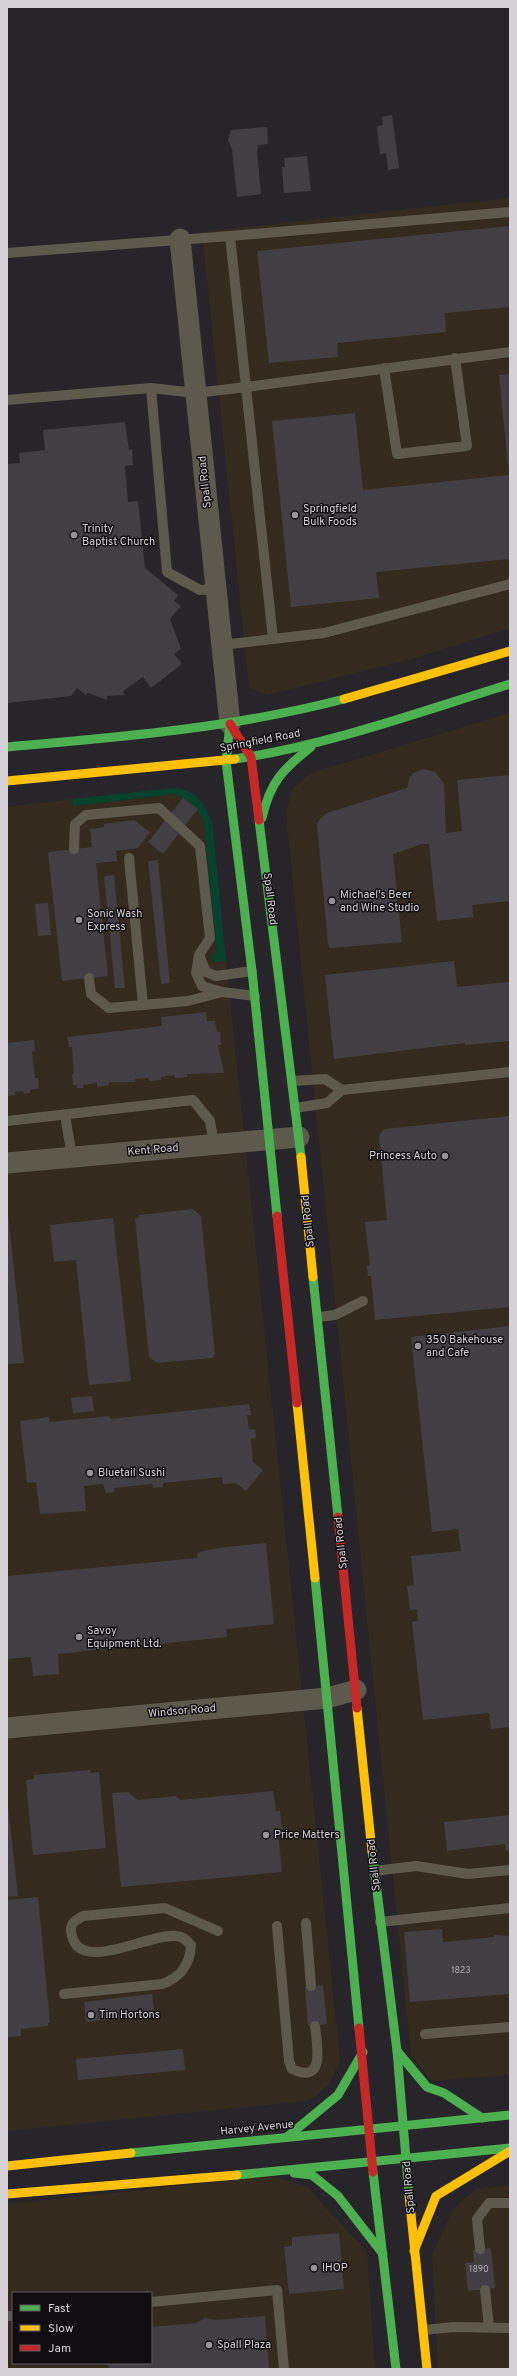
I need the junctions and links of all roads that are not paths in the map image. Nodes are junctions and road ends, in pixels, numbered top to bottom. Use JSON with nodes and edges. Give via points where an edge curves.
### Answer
{"nodes":[{"id":1,"x":510,"y":212,"type":"edge"},
{"id":2,"x":230,"y":236,"type":"junction"},
{"id":3,"x":180,"y":239,"type":"junction"},
{"id":4,"x":7,"y":253,"type":"edge"},
{"id":5,"x":510,"y":352,"type":"edge"},
{"id":6,"x":455,"y":358,"type":"junction"},
{"id":7,"x":384,"y":368,"type":"junction"},
{"id":8,"x":246,"y":387,"type":"junction"},
{"id":9,"x":151,"y":388,"type":"junction"},
{"id":10,"x":196,"y":392,"type":"junction"},
{"id":11,"x":7,"y":400,"type":"edge"},
{"id":12,"x":510,"y":584,"type":"edge"},
{"id":13,"x":216,"y":589,"type":"junction"},
{"id":14,"x":273,"y":639,"type":"junction"},
{"id":15,"x":222,"y":645,"type":"junction"},
{"id":16,"x":510,"y":651,"type":"edge"},
{"id":17,"x":510,"y":684,"type":"edge"},
{"id":18,"x":230,"y":724,"type":"junction"},
{"id":19,"x":317,"y":742,"type":"junction"},
{"id":20,"x":7,"y":747,"type":"edge"},
{"id":21,"x":251,"y":757,"type":"junction"},
{"id":22,"x":226,"y":761,"type":"junction"},
{"id":23,"x":7,"y":781,"type":"edge"},
{"id":24,"x":260,"y":823,"type":"junction"},
{"id":25,"x":74,"y":849,"type":"dead end"},
{"id":26,"x":129,"y":858,"type":"dead end"},
{"id":27,"x":199,"y":955,"type":"junction"},
{"id":28,"x":252,"y":971,"type":"junction"},
{"id":29,"x":89,"y":978,"type":"dead end"},
{"id":30,"x":222,"y":992,"type":"junction"},
{"id":31,"x":255,"y":996,"type":"junction"},
{"id":32,"x":143,"y":1005,"type":"junction"},
{"id":33,"x":510,"y":1072,"type":"edge"},
{"id":34,"x":292,"y":1081,"type":"junction"},
{"id":35,"x":342,"y":1090,"type":"junction"},
{"id":36,"x":295,"y":1108,"type":"junction"},
{"id":37,"x":65,"y":1114,"type":"junction"},
{"id":38,"x":7,"y":1121,"type":"edge"},
{"id":39,"x":299,"y":1137,"type":"junction"},
{"id":40,"x":269,"y":1139,"type":"junction"},
{"id":41,"x":214,"y":1144,"type":"junction"},
{"id":42,"x":72,"y":1157,"type":"junction"},
{"id":43,"x":7,"y":1163,"type":"edge"},
{"id":44,"x":363,"y":1301,"type":"dead end"},
{"id":45,"x":318,"y":1317,"type":"junction"},
{"id":46,"x":356,"y":1690,"type":"junction"},
{"id":47,"x":327,"y":1698,"type":"junction"},
{"id":48,"x":7,"y":1728,"type":"edge"},
{"id":49,"x":510,"y":1870,"type":"edge"},
{"id":50,"x":374,"y":1871,"type":"junction"},
{"id":51,"x":510,"y":1908,"type":"edge"},
{"id":52,"x":380,"y":1922,"type":"junction"},
{"id":53,"x":306,"y":1923,"type":"dead end"},
{"id":54,"x":277,"y":1926,"type":"dead end"},
{"id":55,"x":218,"y":1931,"type":"dead end"},
{"id":56,"x":311,"y":1986,"type":"dead end"},
{"id":57,"x":64,"y":1994,"type":"dead end"},
{"id":58,"x":315,"y":2026,"type":"dead end"},
{"id":59,"x":510,"y":2027,"type":"edge"},
{"id":60,"x":425,"y":2034,"type":"dead end"},
{"id":61,"x":397,"y":2051,"type":"junction"},
{"id":62,"x":363,"y":2052,"type":"junction"},
{"id":63,"x":510,"y":2115,"type":"edge"},
{"id":64,"x":482,"y":2118,"type":"junction"},
{"id":65,"x":403,"y":2125,"type":"junction"},
{"id":66,"x":368,"y":2129,"type":"junction"},
{"id":67,"x":287,"y":2137,"type":"junction"},
{"id":68,"x":510,"y":2149,"type":"edge"},
{"id":69,"x":407,"y":2159,"type":"junction"},
{"id":70,"x":372,"y":2161,"type":"junction"},
{"id":71,"x":7,"y":2166,"type":"edge"},
{"id":72,"x":277,"y":2172,"type":"junction"},
{"id":73,"x":7,"y":2194,"type":"edge"},
{"id":74,"x":510,"y":2203,"type":"edge"},
{"id":75,"x":480,"y":2249,"type":"dead end"},
{"id":76,"x":414,"y":2251,"type":"junction"},
{"id":77,"x":383,"y":2254,"type":"junction"},
{"id":78,"x":485,"y":2290,"type":"dead end"},
{"id":79,"x":152,"y":2302,"type":"edge"},
{"id":80,"x":488,"y":2328,"type":"junction"},
{"id":81,"x":510,"y":2328,"type":"edge"},
{"id":82,"x":423,"y":2330,"type":"junction"},
{"id":83,"x":284,"y":2369,"type":"edge"},
{"id":84,"x":396,"y":2369,"type":"edge"},
{"id":85,"x":427,"y":2369,"type":"edge"}],
"edges":[{"from":1,"to":2,"type":"lane"},
{"from":2,"to":3,"type":"lane"},
{"from":2,"to":8,"type":"lane"},
{"from":3,"to":4,"type":"lane"},
{"from":3,"to":10,"type":"street","name":"Spall Road"},
{"from":5,"to":6,"type":"lane"},
{"from":6,"to":7,"type":"lane"},
{"from":6,"to":7,"type":"lane","via":[[467,446],[397,454]]},
{"from":7,"to":8,"type":"lane"},
{"from":8,"to":10,"type":"lane"},
{"from":8,"to":14,"type":"lane"},
{"from":9,"to":10,"type":"lane"},
{"from":9,"to":11,"type":"lane"},
{"from":9,"to":13,"type":"lane","via":[[167,572],[200,590]]},
{"from":10,"to":13,"type":"street","name":"Spall Road"},
{"from":12,"to":14,"type":"lane","via":[[324,633]]},
{"from":13,"to":15,"type":"street","name":"Spall Road"},
{"from":14,"to":15,"type":"lane"},
{"from":15,"to":18,"type":"street","name":"Spall Road"},
{"from":16,"to":18,"type":"main road","name":"Springfield Road","via":[[332,703]]},
{"from":17,"to":19,"type":"main road","name":"Springfield Road"},
{"from":18,"to":20,"type":"main road","name":"Springfield Road"},
{"from":18,"to":21,"type":"main road","name":"Spall Road"},
{"from":18,"to":22,"type":"main road","name":"Spall Road"},
{"from":19,"to":21,"type":"main road","name":"Springfield Road"},
{"from":19,"to":24,"type":"main road","via":[[282,769],[276,777],[265,802]]},
{"from":21,"to":22,"type":"main road","name":"Springfield Road"},
{"from":21,"to":24,"type":"main road","name":"Spall Road"},
{"from":22,"to":23,"type":"main road","name":"Springfield Road"},
{"from":22,"to":28,"type":"main road","name":"Spall Road"},
{"from":24,"to":34,"type":"main road","name":"Spall Road"},
{"from":25,"to":27,"type":"lane","via":[[76,824],[86,815],[159,808],[200,846],[210,938]]},
{"from":26,"to":32,"type":"lane"},
{"from":27,"to":28,"type":"lane","via":[[206,972],[216,976]]},
{"from":27,"to":30,"type":"lane","via":[[196,973],[202,986]]},
{"from":28,"to":31,"type":"main road","name":"Spall Road"},
{"from":29,"to":32,"type":"lane","via":[[91,994],[109,1008]]},
{"from":30,"to":31,"type":"lane"},
{"from":30,"to":32,"type":"lane","via":[[188,1001]]},
{"from":31,"to":40,"type":"main road","name":"Spall Road"},
{"from":33,"to":35,"type":"lane"},
{"from":34,"to":35,"type":"lane","via":[[325,1078]]},
{"from":34,"to":36,"type":"main road","name":"Spall Road"},
{"from":35,"to":36,"type":"lane","via":[[327,1103]]},
{"from":36,"to":39,"type":"main road","name":"Spall Road"},
{"from":37,"to":38,"type":"lane"},
{"from":37,"to":41,"type":"lane","via":[[193,1100],[210,1121]]},
{"from":37,"to":42,"type":"lane"},
{"from":39,"to":40,"type":"street","name":"Kent Road"},
{"from":39,"to":45,"type":"main road","name":"Spall Road"},
{"from":40,"to":41,"type":"street","name":"Kent Road"},
{"from":40,"to":47,"type":"main road","name":"Spall Road"},
{"from":41,"to":42,"type":"street","name":"Kent Road"},
{"from":42,"to":43,"type":"street","name":"Kent Road"},
{"from":44,"to":45,"type":"lane","via":[[335,1315]]},
{"from":45,"to":46,"type":"main road","name":"Spall Road"},
{"from":46,"to":47,"type":"street","name":"Windsor Road"},
{"from":46,"to":50,"type":"main road","name":"Spall Road"},
{"from":47,"to":48,"type":"street","name":"Windsor Road"},
{"from":47,"to":62,"type":"main road","name":"Spall Road"},
{"from":49,"to":50,"type":"lane","via":[[468,1874],[416,1866]]},
{"from":50,"to":52,"type":"main road","name":"Spall Road"},
{"from":51,"to":52,"type":"lane"},
{"from":52,"to":61,"type":"main road","name":"Spall Road"},
{"from":53,"to":56,"type":"lane"},
{"from":54,"to":58,"type":"lane","via":[[289,2061],[292,2069],[301,2074],[309,2073],[319,2060]]},
{"from":55,"to":57,"type":"lane","via":[[165,1908],[83,1916],[74,1921],[71,1928],[72,1942],[78,1949],[88,1953],[100,1952],[153,1938],[176,1936],[185,1938],[191,1945],[189,1964],[175,1980],[162,1984]]},
{"from":59,"to":60,"type":"lane"},
{"from":61,"to":64,"type":"main road","via":[[427,2087],[444,2093]]},
{"from":61,"to":65,"type":"main road","name":"Spall Road"},
{"from":62,"to":66,"type":"main road","name":"Spall Road"},
{"from":62,"to":67,"type":"main road","via":[[338,2095]]},
{"from":63,"to":64,"type":"main road","name":"Harvey Avenue"},
{"from":64,"to":65,"type":"main road","name":"Harvey Avenue"},
{"from":65,"to":66,"type":"main road","name":"Harvey Avenue"},
{"from":65,"to":69,"type":"main road","name":"Spall Road"},
{"from":66,"to":67,"type":"main road","name":"Harvey Avenue"},
{"from":66,"to":70,"type":"main road","name":"Spall Road"},
{"from":67,"to":71,"type":"main road","name":"Harvey Avenue"},
{"from":68,"to":69,"type":"main road"},
{"from":68,"to":76,"type":"main road","via":[[436,2196]]},
{"from":69,"to":70,"type":"main road"},
{"from":69,"to":76,"type":"main road","name":"Spall Road"},
{"from":70,"to":72,"type":"main road"},
{"from":70,"to":77,"type":"main road","name":"Spall Road"},
{"from":72,"to":73,"type":"main road"},
{"from":72,"to":77,"type":"main road","via":[[312,2175],[338,2196]]},
{"from":74,"to":75,"type":"lane","via":[[489,2203],[477,2219]]},
{"from":76,"to":82,"type":"main road","name":"Spall Road"},
{"from":77,"to":84,"type":"main road","name":"Spall Road"},
{"from":78,"to":80,"type":"lane"},
{"from":79,"to":83,"type":"lane","via":[[277,2290]]},
{"from":80,"to":81,"type":"lane"},
{"from":80,"to":82,"type":"lane"},
{"from":82,"to":85,"type":"main road","name":"Spall Road"}]}
